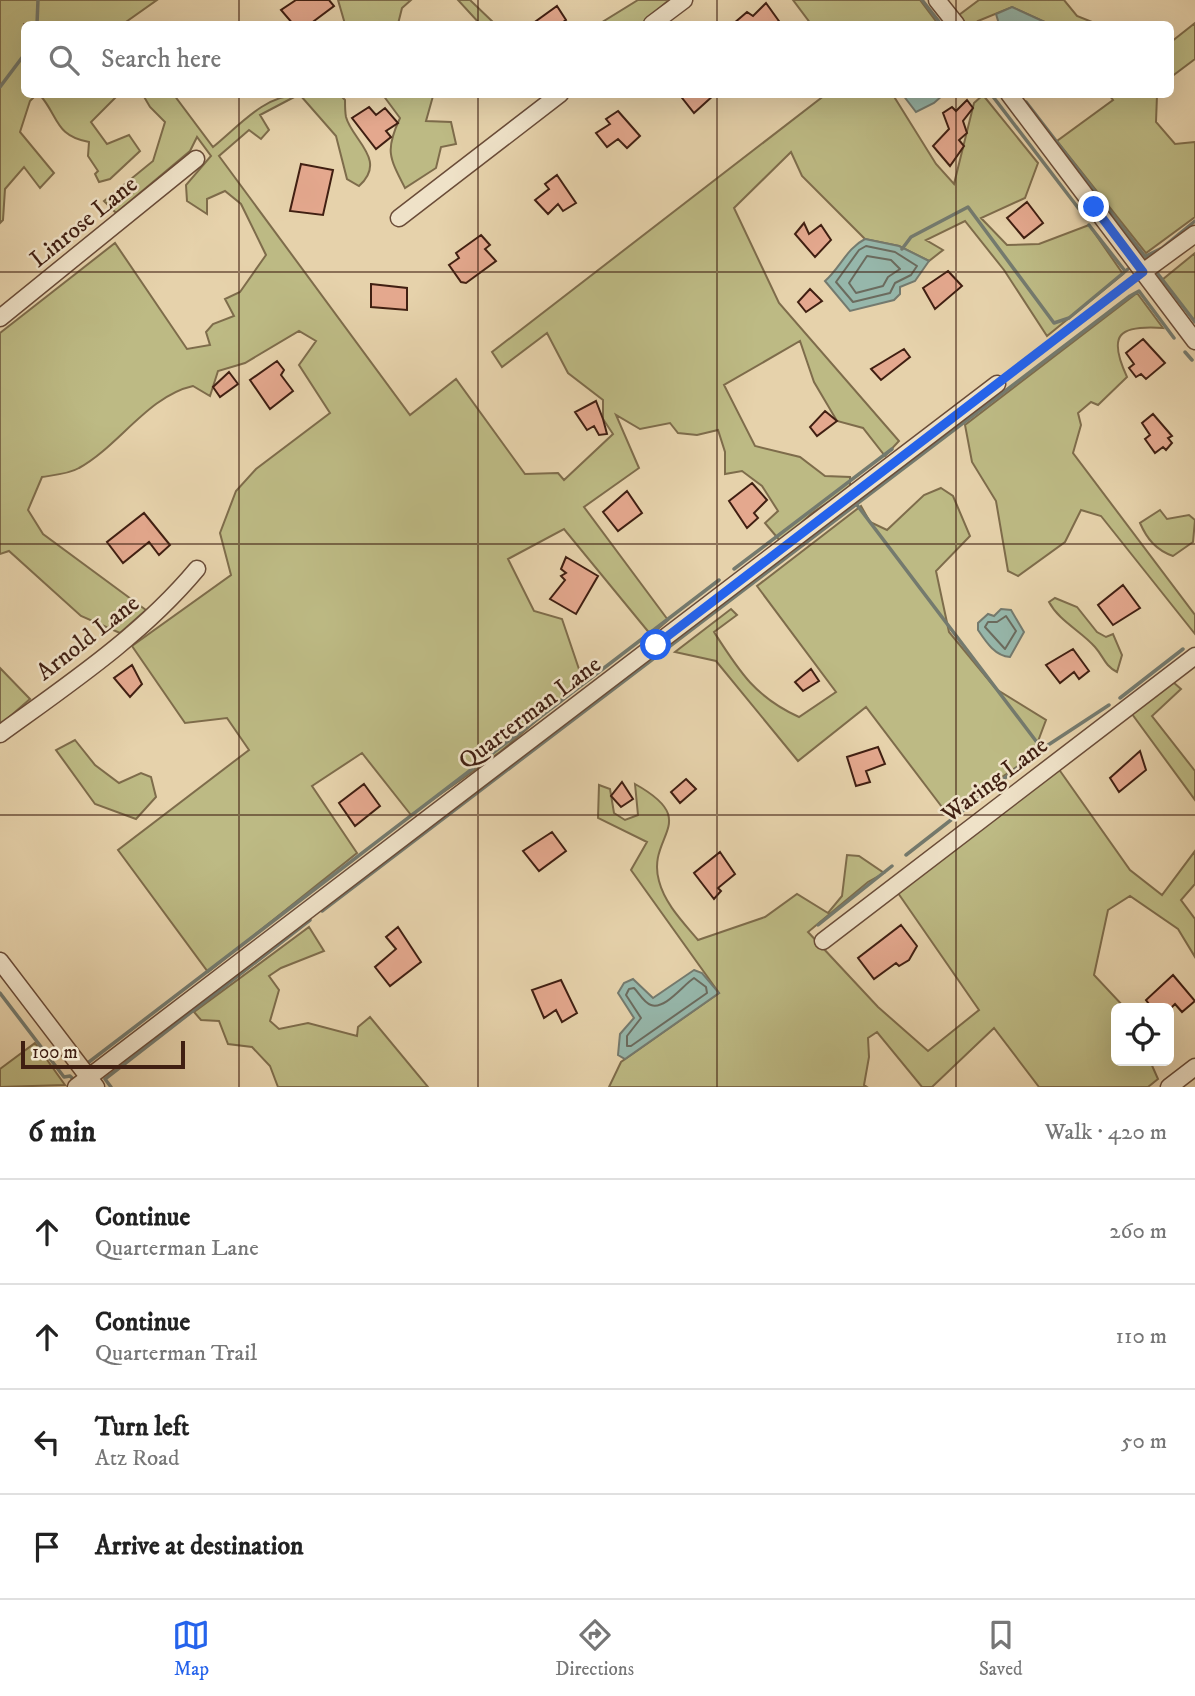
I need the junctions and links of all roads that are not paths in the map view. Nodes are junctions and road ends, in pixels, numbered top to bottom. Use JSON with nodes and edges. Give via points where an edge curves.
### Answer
{"nodes":[{"id":1,"x":684,"y":0,"type":"edge"},
{"id":2,"x":946,"y":3,"type":"edge"},
{"id":3,"x":656,"y":21,"type":"edge"},
{"id":4,"x":955,"y":21,"type":"edge"},
{"id":5,"x":556,"y":98,"type":"edge"},
{"id":6,"x":1012,"y":98,"type":"edge"},
{"id":7,"x":196,"y":159,"type":"dead end"},
{"id":8,"x":399,"y":218,"type":"dead end"},
{"id":9,"x":1195,"y":234,"type":"edge"},
{"id":10,"x":1143,"y":272,"type":"junction"},
{"id":11,"x":0,"y":318,"type":"edge"},
{"id":12,"x":1195,"y":341,"type":"edge"},
{"id":13,"x":997,"y":384,"type":"road end"},
{"id":14,"x":197,"y":569,"type":"dead end"},
{"id":15,"x":1195,"y":656,"type":"edge"},
{"id":16,"x":0,"y":734,"type":"edge"},
{"id":17,"x":823,"y":941,"type":"dead end"},
{"id":18,"x":0,"y":961,"type":"edge"},
{"id":19,"x":1195,"y":1067,"type":"edge"},
{"id":20,"x":87,"y":1084,"type":"edge"},
{"id":21,"x":1169,"y":1087,"type":"edge"}],
"edges":[{"from":1,"to":3,"type":"street"},
{"from":2,"to":4,"type":"street"},
{"from":5,"to":8,"type":"street"},
{"from":6,"to":10,"type":"street"},
{"from":7,"to":11,"type":"street","name":"Linrose Lane"},
{"from":9,"to":10,"type":"street"},
{"from":10,"to":12,"type":"street"},
{"from":13,"to":20,"type":"street","name":"Quarterman Lane"},
{"from":14,"to":16,"type":"street","name":"Arnold Lane","via":[[171,600],[118,646]]},
{"from":15,"to":17,"type":"street","name":"Waring Lane"},
{"from":18,"to":20,"type":"street"},
{"from":19,"to":21,"type":"street"}]}
